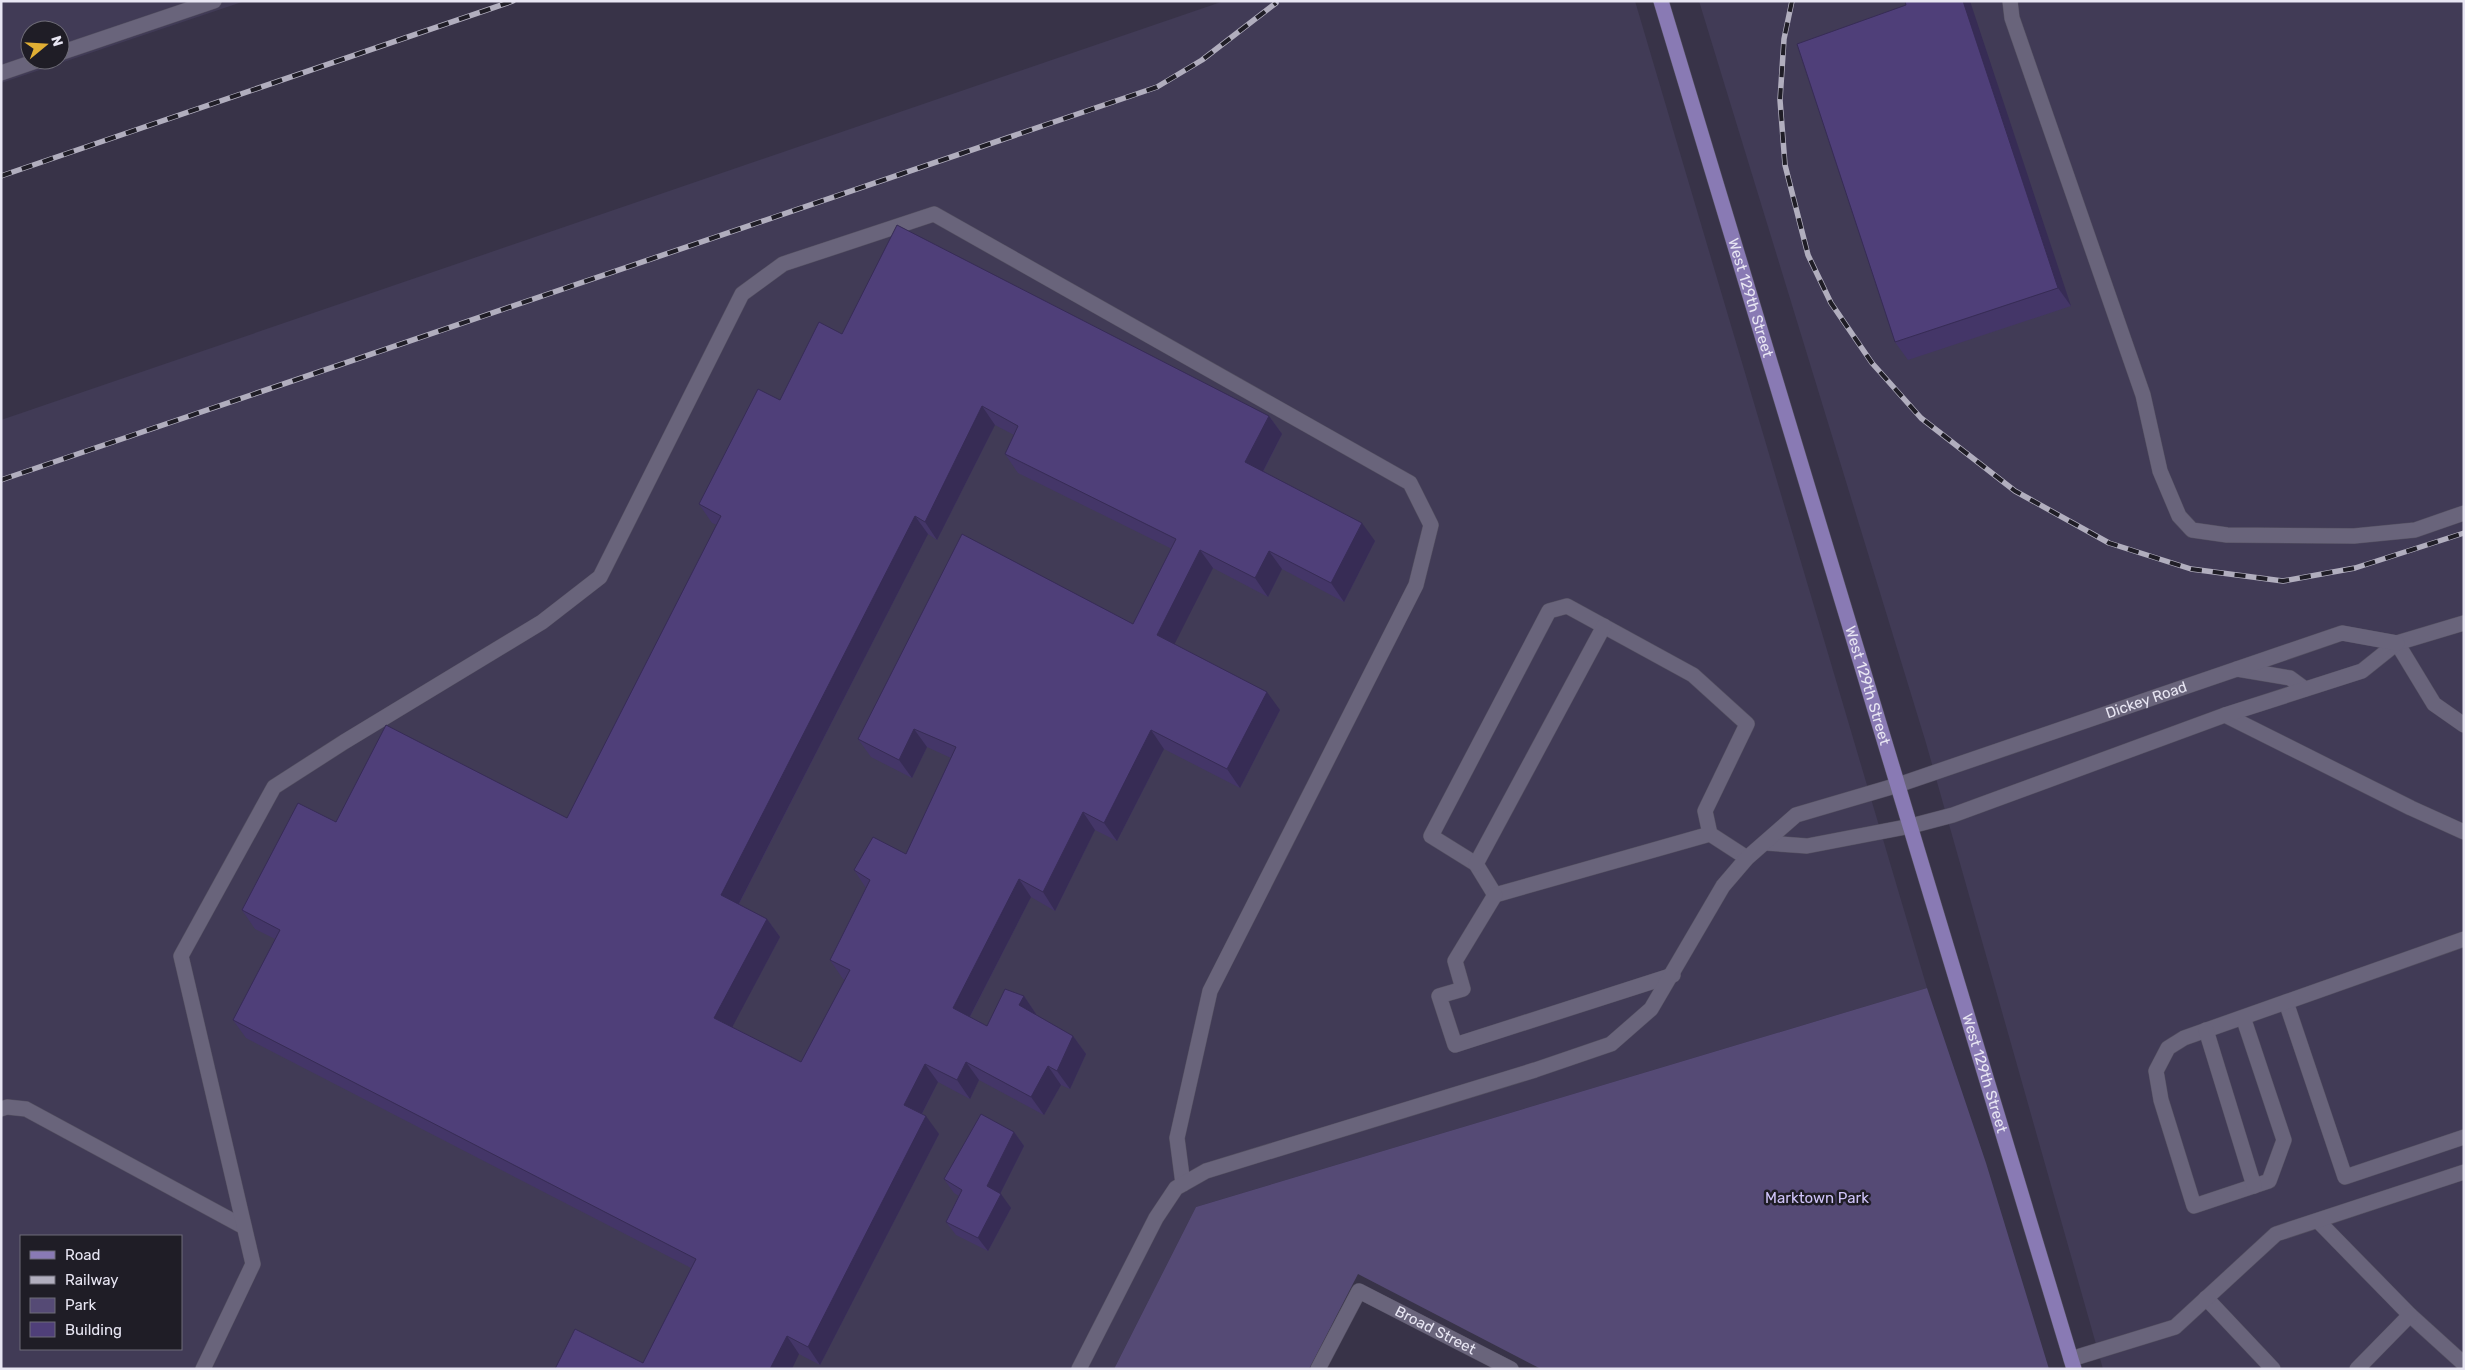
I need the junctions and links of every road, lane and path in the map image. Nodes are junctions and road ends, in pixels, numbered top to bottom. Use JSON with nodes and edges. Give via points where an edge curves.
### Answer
{"nodes":[{"id":1,"x":214,"y":1,"type":"edge"},
{"id":2,"x":1661,"y":1,"type":"edge"},
{"id":3,"x":2010,"y":1,"type":"edge"},
{"id":4,"x":70,"y":50,"type":"edge"},
{"id":5,"x":20,"y":66,"type":"edge"},
{"id":6,"x":1,"y":73,"type":"edge"},
{"id":7,"x":2464,"y":513,"type":"edge"},
{"id":8,"x":2464,"y":623,"type":"edge"},
{"id":9,"x":1604,"y":626,"type":"junction"},
{"id":10,"x":2397,"y":643,"type":"junction"},
{"id":11,"x":2235,"y":668,"type":"junction"},
{"id":12,"x":2305,"y":689,"type":"junction"},
{"id":13,"x":2226,"y":715,"type":"junction"},
{"id":14,"x":2464,"y":725,"type":"edge"},
{"id":15,"x":1898,"y":785,"type":"junction"},
{"id":16,"x":1911,"y":826,"type":"junction"},
{"id":17,"x":2464,"y":832,"type":"edge"},
{"id":18,"x":1710,"y":834,"type":"junction"},
{"id":19,"x":1766,"y":842,"type":"junction"},
{"id":20,"x":1746,"y":858,"type":"junction"},
{"id":21,"x":1476,"y":864,"type":"junction"},
{"id":22,"x":1495,"y":895,"type":"junction"},
{"id":23,"x":2464,"y":939,"type":"edge"},
{"id":24,"x":1673,"y":974,"type":"junction"},
{"id":25,"x":2286,"y":1002,"type":"junction"},
{"id":26,"x":2243,"y":1017,"type":"junction"},
{"id":27,"x":2206,"y":1030,"type":"junction"},
{"id":28,"x":1,"y":1110,"type":"edge"},
{"id":29,"x":2464,"y":1137,"type":"edge"},
{"id":30,"x":2464,"y":1172,"type":"edge"},
{"id":31,"x":1183,"y":1184,"type":"junction"},
{"id":32,"x":2254,"y":1186,"type":"junction"},
{"id":33,"x":2318,"y":1221,"type":"junction"},
{"id":34,"x":244,"y":1227,"type":"junction"},
{"id":35,"x":2206,"y":1298,"type":"junction"},
{"id":36,"x":2410,"y":1315,"type":"junction"},
{"id":37,"x":2072,"y":1364,"type":"edge"},
{"id":38,"x":2464,"y":1364,"type":"edge"},
{"id":39,"x":203,"y":1369,"type":"edge"},
{"id":40,"x":1080,"y":1369,"type":"edge"},
{"id":41,"x":1318,"y":1369,"type":"edge"},
{"id":42,"x":1511,"y":1369,"type":"edge"},
{"id":43,"x":2273,"y":1369,"type":"edge"},
{"id":44,"x":2356,"y":1369,"type":"edge"}],
"edges":[{"from":1,"to":4,"type":"street"},
{"from":2,"to":15,"type":"main road","name":"West 129th Street"},
{"from":3,"to":7,"type":"street","via":[[2012,18],[2142,395],[2160,471],[2179,516],[2192,530],[2227,536],[2354,536],[2415,530]]},
{"from":5,"to":6,"type":"street"},
{"from":8,"to":10,"type":"street","name":"Dickey Road"},
{"from":9,"to":18,"type":"street","via":[[1694,675],[1746,724],[1705,811]]},
{"from":9,"to":21,"type":"street"},
{"from":9,"to":21,"type":"street","via":[[1566,606],[1549,611],[1544,620],[1431,836]]},
{"from":10,"to":11,"type":"street","name":"Dickey Road","via":[[2342,633]]},
{"from":10,"to":12,"type":"street","name":"Dickey Road","via":[[2362,671]]},
{"from":10,"to":14,"type":"street","via":[[2434,704]]},
{"from":11,"to":12,"type":"street","via":[[2290,678]]},
{"from":11,"to":15,"type":"street","name":"Dickey Road"},
{"from":12,"to":13,"type":"street","name":"Dickey Road"},
{"from":13,"to":16,"type":"street","name":"Dickey Road","via":[[1953,815]]},
{"from":13,"to":17,"type":"street"},
{"from":15,"to":16,"type":"main road","name":"West 129th Street"},
{"from":15,"to":19,"type":"street","name":"Dickey Road","via":[[1796,815]]},
{"from":16,"to":19,"type":"street","name":"Dickey Road","via":[[1807,846]]},
{"from":16,"to":37,"type":"main road","name":"West 129th Street"},
{"from":18,"to":20,"type":"street"},
{"from":18,"to":22,"type":"street"},
{"from":19,"to":20,"type":"street","name":"Dickey Road"},
{"from":20,"to":24,"type":"street","name":"Dickey Road","via":[[1723,886]]},
{"from":21,"to":22,"type":"street"},
{"from":22,"to":24,"type":"street","via":[[1455,961],[1463,989],[1439,996],[1455,1044]]},
{"from":23,"to":25,"type":"street"},
{"from":24,"to":31,"type":"street","name":"Dickey Road","via":[[1651,1009],[1611,1044],[1206,1171]]},
{"from":25,"to":26,"type":"street"},
{"from":25,"to":29,"type":"street","via":[[2345,1177]]},
{"from":26,"to":27,"type":"street"},
{"from":26,"to":32,"type":"street","via":[[2284,1140],[2269,1181]]},
{"from":27,"to":32,"type":"street"},
{"from":27,"to":32,"type":"street","via":[[2168,1048],[2156,1071],[2161,1100],[2194,1206]]},
{"from":28,"to":34,"type":"street","via":[[7,1107],[26,1109]]},
{"from":30,"to":33,"type":"street"},
{"from":31,"to":34,"type":"street","via":[[1177,1138],[1210,991],[1416,585],[1431,525],[1410,483],[934,214],[783,264],[742,294],[600,578],[542,622],[274,787],[181,956]]},
{"from":31,"to":40,"type":"street","name":"Dickey Road","via":[[1176,1188],[1156,1218]]},
{"from":33,"to":35,"type":"street","via":[[2276,1234]]},
{"from":33,"to":36,"type":"street"},
{"from":34,"to":39,"type":"street","via":[[253,1264]]},
{"from":35,"to":37,"type":"street","via":[[2175,1327]]},
{"from":35,"to":43,"type":"street"},
{"from":36,"to":38,"type":"street"},
{"from":36,"to":44,"type":"street"},
{"from":41,"to":42,"type":"street","name":"Broad Street","via":[[1359,1291]]}]}
